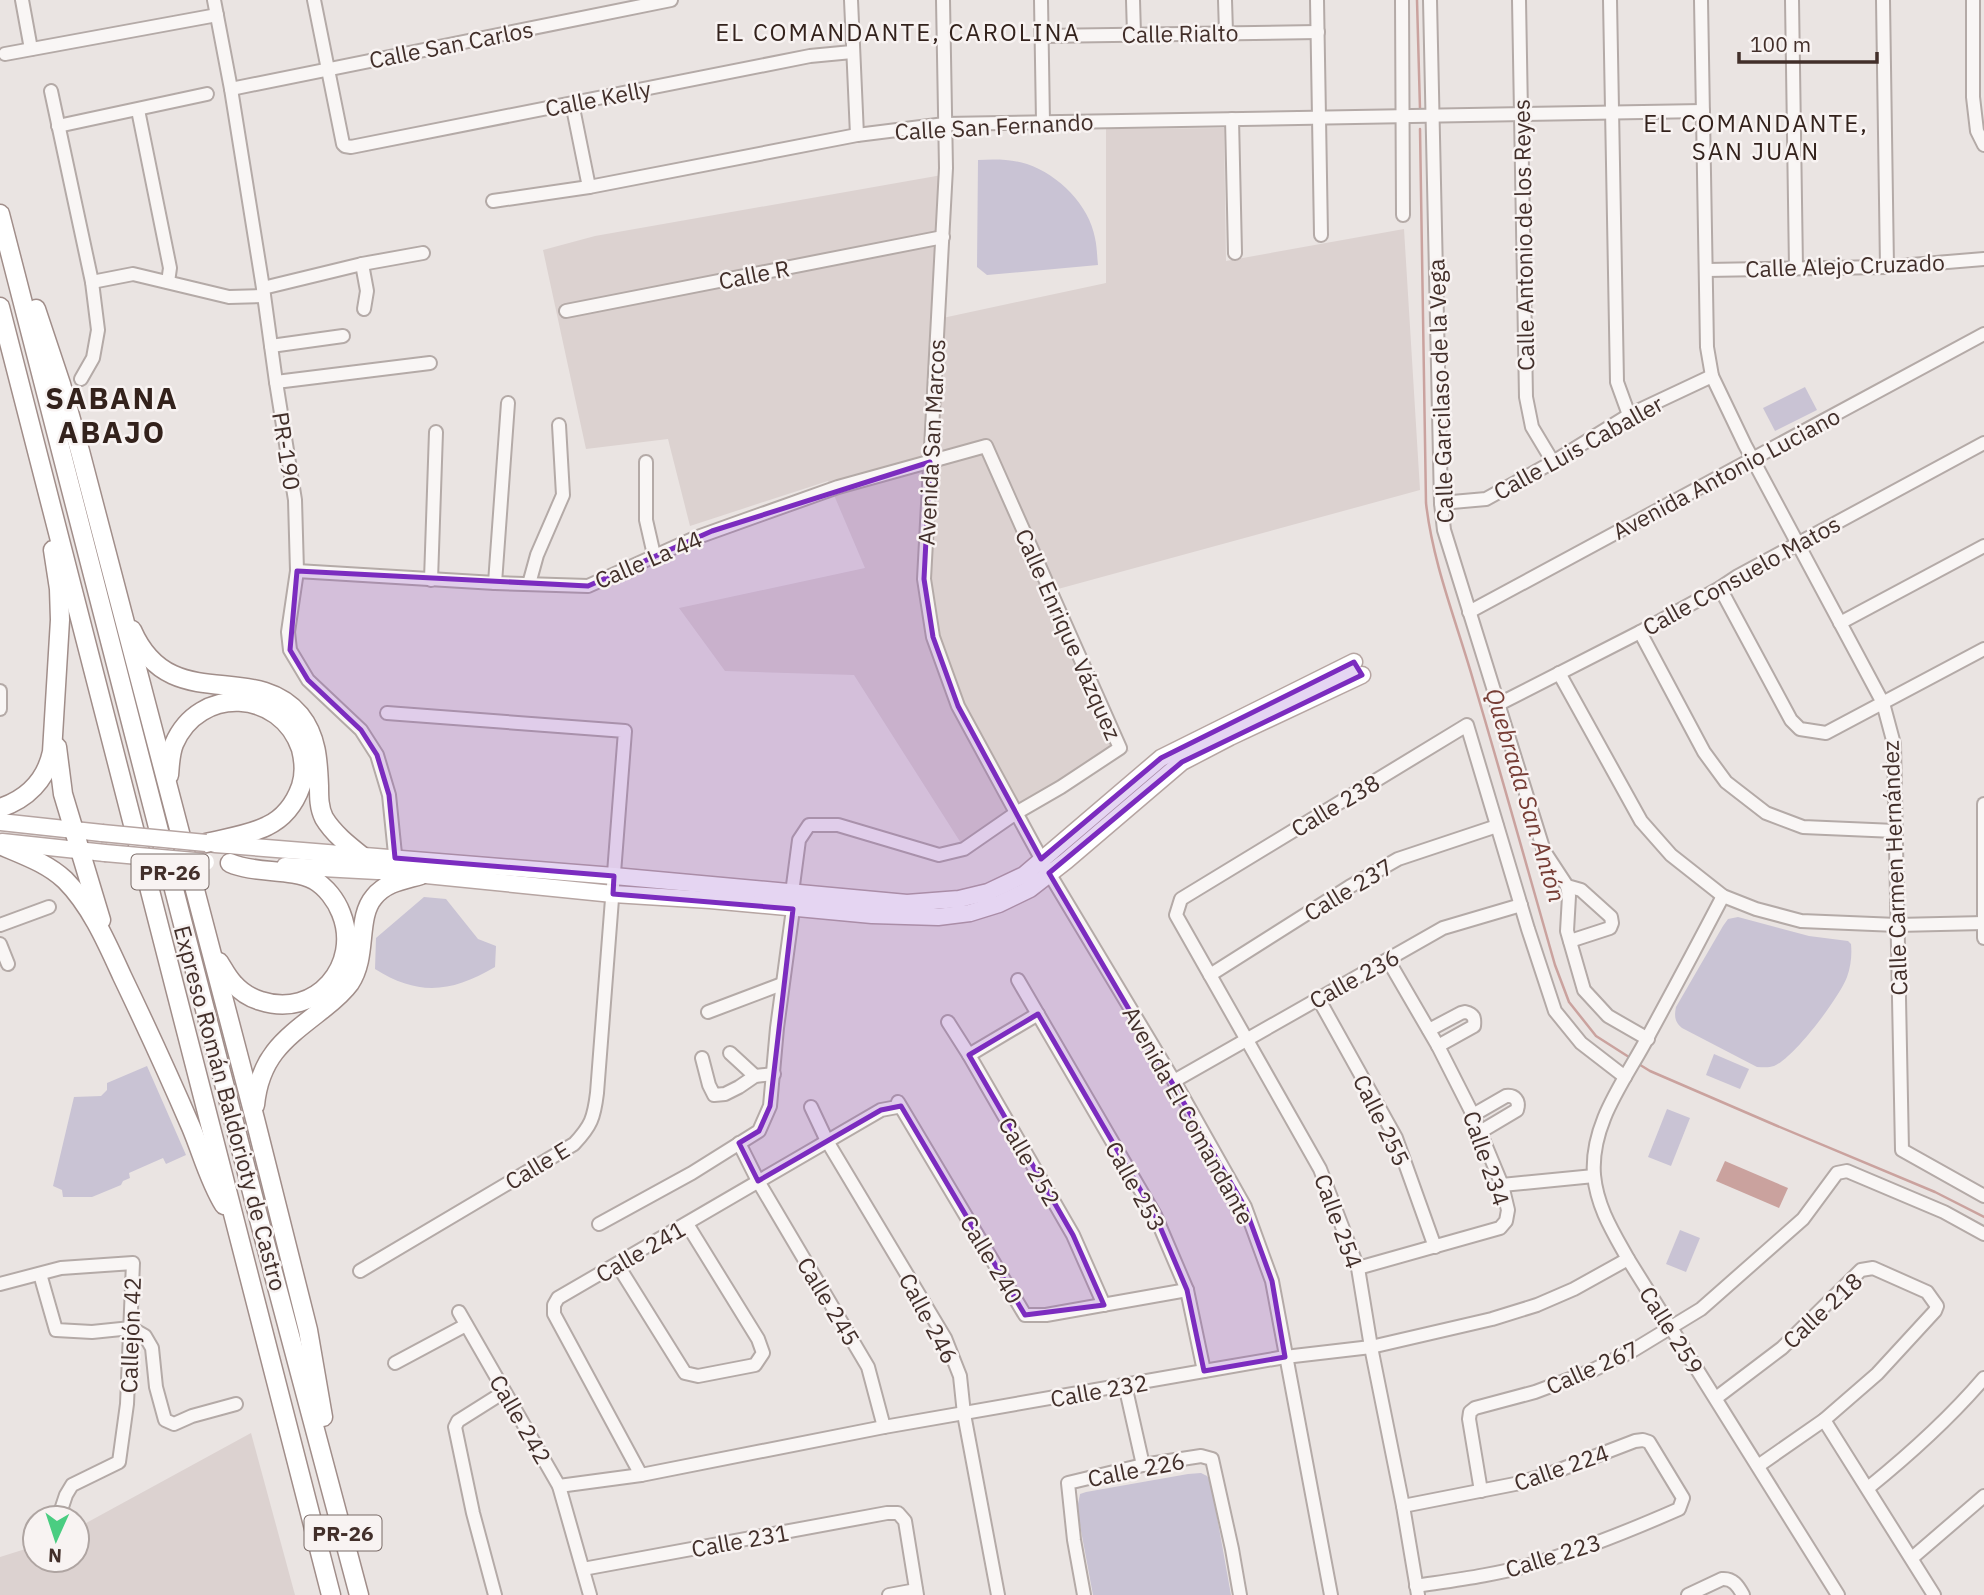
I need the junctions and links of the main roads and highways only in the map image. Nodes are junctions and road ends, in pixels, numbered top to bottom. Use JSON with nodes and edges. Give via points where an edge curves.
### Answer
{"nodes":[{"id":1,"x":0,"y":214,"type":"edge"},
{"id":2,"x":16,"y":274,"type":"junction"},
{"id":3,"x":0,"y":307,"type":"edge"},
{"id":4,"x":52,"y":508,"type":"junction"},
{"id":5,"x":117,"y":595,"type":"junction"},
{"id":6,"x":1358,"y":668,"type":"dead end"},
{"id":7,"x":54,"y":724,"type":"junction"},
{"id":8,"x":169,"y":789,"type":"junction"},
{"id":9,"x":0,"y":808,"type":"edge"},
{"id":10,"x":0,"y":822,"type":"edge"},
{"id":11,"x":75,"y":830,"type":"junction"},
{"id":12,"x":206,"y":843,"type":"junction"},
{"id":13,"x":0,"y":844,"type":"edge"},
{"id":14,"x":80,"y":851,"type":"junction"},
{"id":15,"x":362,"y":856,"type":"junction"},
{"id":16,"x":230,"y":863,"type":"junction"},
{"id":17,"x":396,"y":865,"type":"junction"},
{"id":18,"x":421,"y":875,"type":"junction"},
{"id":19,"x":793,"y":900,"type":"junction"},
{"id":20,"x":205,"y":932,"type":"junction"},
{"id":21,"x":109,"y":947,"type":"junction"},
{"id":22,"x":255,"y":1119,"type":"junction"},
{"id":23,"x":238,"y":1230,"type":"junction"},
{"id":24,"x":327,"y":1470,"type":"junction"},
{"id":25,"x":331,"y":1595,"type":"edge"},
{"id":26,"x":359,"y":1595,"type":"edge"}],
"edges":[{"from":1,"to":2,"type":"highway","name":"Expreso Román Baldorioty de Castro","number":"PR-26"},
{"from":2,"to":5,"type":"highway","via":[[27,285],[61,384]]},
{"from":2,"to":24,"type":"highway","name":"Expreso Román Baldorioty de Castro","number":"PR-26"},
{"from":3,"to":4,"type":"highway","name":"Expreso Román Baldorioty de Castro","number":"PR-26"},
{"from":4,"to":7,"type":"highway","via":[[60,620]]},
{"from":4,"to":23,"type":"highway","name":"Expreso Román Baldorioty de Castro","number":"PR-26"},
{"from":5,"to":8,"type":"highway"},
{"from":5,"to":15,"type":"highway","via":[[140,645],[165,670],[188,681],[269,692],[300,715],[318,757],[325,818]]},
{"from":6,"to":19,"type":"main road","via":[[1161,758],[1045,866],[988,892],[907,903]]},
{"from":7,"to":9,"type":"highway","via":[[45,774],[31,792]]},
{"from":7,"to":11,"type":"highway","via":[[63,793]]},
{"from":8,"to":12,"type":"highway","via":[[173,747],[188,722],[204,710],[242,701],[258,705],[270,710],[293,733],[304,769],[298,793],[286,812],[266,827]]},
{"from":8,"to":20,"type":"highway"},
{"from":10,"to":11,"type":"main road"},
{"from":11,"to":12,"type":"main road","bridge":true},
{"from":11,"to":14,"type":"highway"},
{"from":12,"to":15,"type":"main road"},
{"from":13,"to":14,"type":"main road"},
{"from":13,"to":21,"type":"highway","via":[[43,863],[64,879]]},
{"from":14,"to":16,"type":"main road","bridge":true},
{"from":14,"to":21,"type":"highway"},
{"from":15,"to":17,"type":"main road"},
{"from":16,"to":17,"type":"main road"},
{"from":16,"to":20,"type":"highway","via":[[312,879],[321,885],[343,917],[344,958],[332,981],[313,997],[288,1005],[265,1002],[234,984]]},
{"from":17,"to":18,"type":"main road"},
{"from":17,"to":19,"type":"main road","via":[[614,876]]},
{"from":18,"to":19,"type":"main road","via":[[613,899]]},
{"from":18,"to":22,"type":"highway","via":[[389,884],[373,898],[367,908],[355,974],[337,998],[271,1055],[259,1080]]},
{"from":20,"to":22,"type":"highway"},
{"from":21,"to":23,"type":"highway","via":[[171,1080],[217,1194]]},
{"from":22,"to":24,"type":"highway","via":[[308,1329]]},
{"from":23,"to":25,"type":"highway","name":"Expreso Román Baldorioty de Castro","number":"PR-26"},
{"from":24,"to":26,"type":"highway","name":"Expreso Román Baldorioty de Castro","number":"PR-26"}]}
